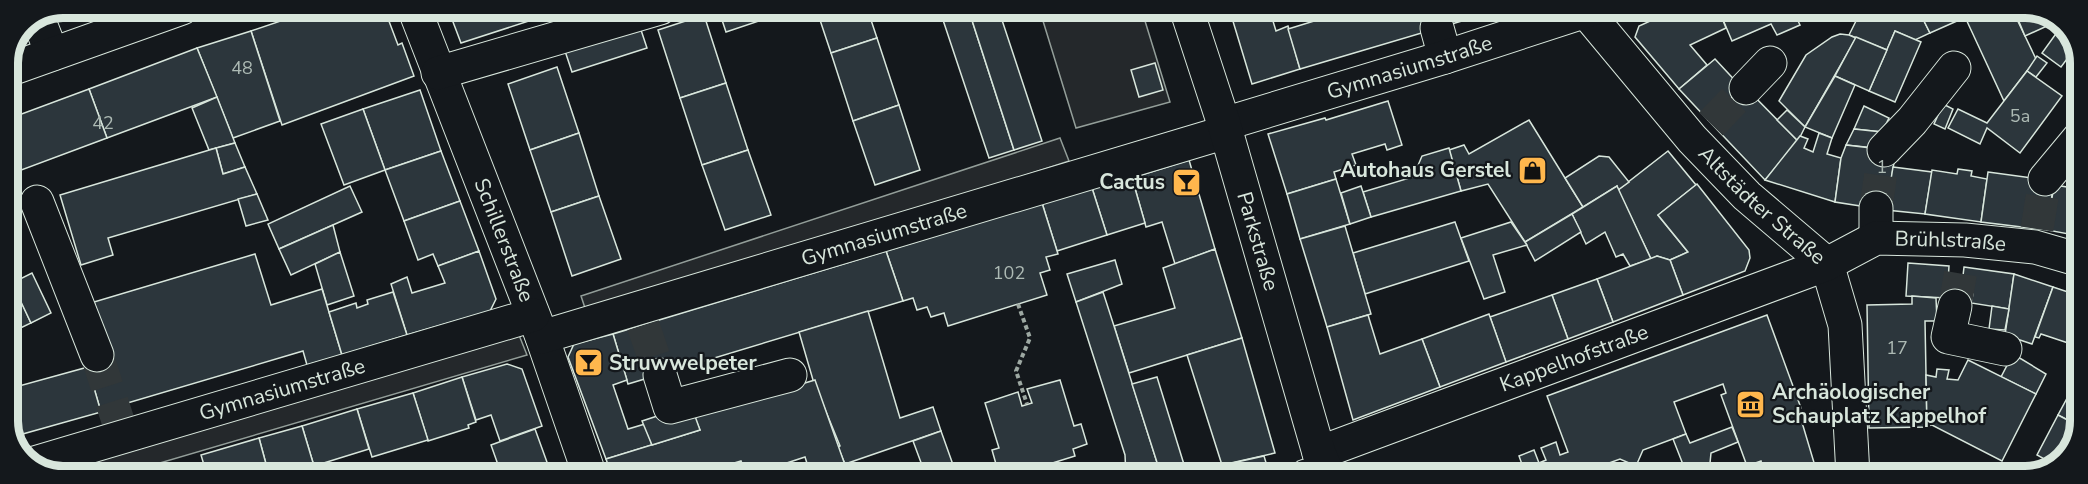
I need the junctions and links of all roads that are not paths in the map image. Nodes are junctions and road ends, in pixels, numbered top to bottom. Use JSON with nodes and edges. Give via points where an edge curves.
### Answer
{"nodes":[{"id":1,"x":154,"y":18,"type":"edge"},
{"id":2,"x":418,"y":18,"type":"edge"},
{"id":3,"x":626,"y":18,"type":"edge"},
{"id":4,"x":1189,"y":18,"type":"edge"},
{"id":5,"x":1551,"y":18,"type":"edge"},
{"id":6,"x":1595,"y":18,"type":"edge"},
{"id":7,"x":41,"y":24,"type":"edge"},
{"id":8,"x":52,"y":54,"type":"junction"},
{"id":9,"x":1770,"y":63,"type":"dead end"},
{"id":10,"x":18,"y":66,"type":"edge"},
{"id":11,"x":1954,"y":68,"type":"dead end"},
{"id":12,"x":438,"y":73,"type":"junction"},
{"id":13,"x":1746,"y":88,"type":"tunnel mouth"},
{"id":14,"x":1225,"y":128,"type":"junction"},
{"id":15,"x":2070,"y":149,"type":"edge"},
{"id":16,"x":1884,"y":150,"type":"tunnel mouth"},
{"id":17,"x":2045,"y":179,"type":"tunnel mouth"},
{"id":18,"x":37,"y":202,"type":"dead end"},
{"id":19,"x":2070,"y":255,"type":"edge"},
{"id":20,"x":1827,"y":264,"type":"junction"},
{"id":21,"x":1955,"y":306,"type":"tunnel mouth"},
{"id":22,"x":538,"y":326,"type":"junction"},
{"id":23,"x":2005,"y":349,"type":"dead end"},
{"id":24,"x":97,"y":355,"type":"tunnel mouth"},
{"id":25,"x":660,"y":375,"type":"tunnel mouth"},
{"id":26,"x":790,"y":375,"type":"dead end"},
{"id":27,"x":41,"y":460,"type":"edge"},
{"id":28,"x":587,"y":466,"type":"edge"},
{"id":29,"x":1319,"y":466,"type":"edge"},
{"id":30,"x":1327,"y":466,"type":"edge"},
{"id":31,"x":1852,"y":466,"type":"edge"}],
"edges":[{"from":1,"to":8,"type":"street"},
{"from":2,"to":12,"type":"street","name":"Schillerstraße"},
{"from":3,"to":12,"type":"street"},
{"from":4,"to":14,"type":"street","name":"Parkstraße"},
{"from":5,"to":14,"type":"street","name":"Gymnasiumstraße","via":[[1441,42]]},
{"from":6,"to":20,"type":"street","name":"Altstädter Straße","via":[[1701,131],[1747,196]]},
{"from":7,"to":8,"type":"street"},
{"from":8,"to":10,"type":"street"},
{"from":9,"to":13,"type":"street"},
{"from":11,"to":16,"type":"street"},
{"from":12,"to":22,"type":"street","name":"Schillerstraße"},
{"from":14,"to":22,"type":"street","name":"Gymnasiumstraße","via":[[989,211],[640,317]]},
{"from":14,"to":29,"type":"street","name":"Parkstraße"},
{"from":15,"to":17,"type":"street"},
{"from":18,"to":24,"type":"street"},
{"from":19,"to":20,"type":"street","name":"Brühlstraße","via":[[2036,238],[1963,252],[1876,223]]},
{"from":20,"to":30,"type":"street","name":"Kappelhofstraße"},
{"from":20,"to":31,"type":"street","name":"Altstädter Straße","via":[[1845,325]]},
{"from":21,"to":23,"type":"street","via":[[1948,337]]},
{"from":22,"to":27,"type":"street","name":"Gymnasiumstraße","via":[[120,429]]},
{"from":22,"to":28,"type":"street","name":"Schillerstraße"},
{"from":25,"to":26,"type":"street","via":[[670,407]]}]}
